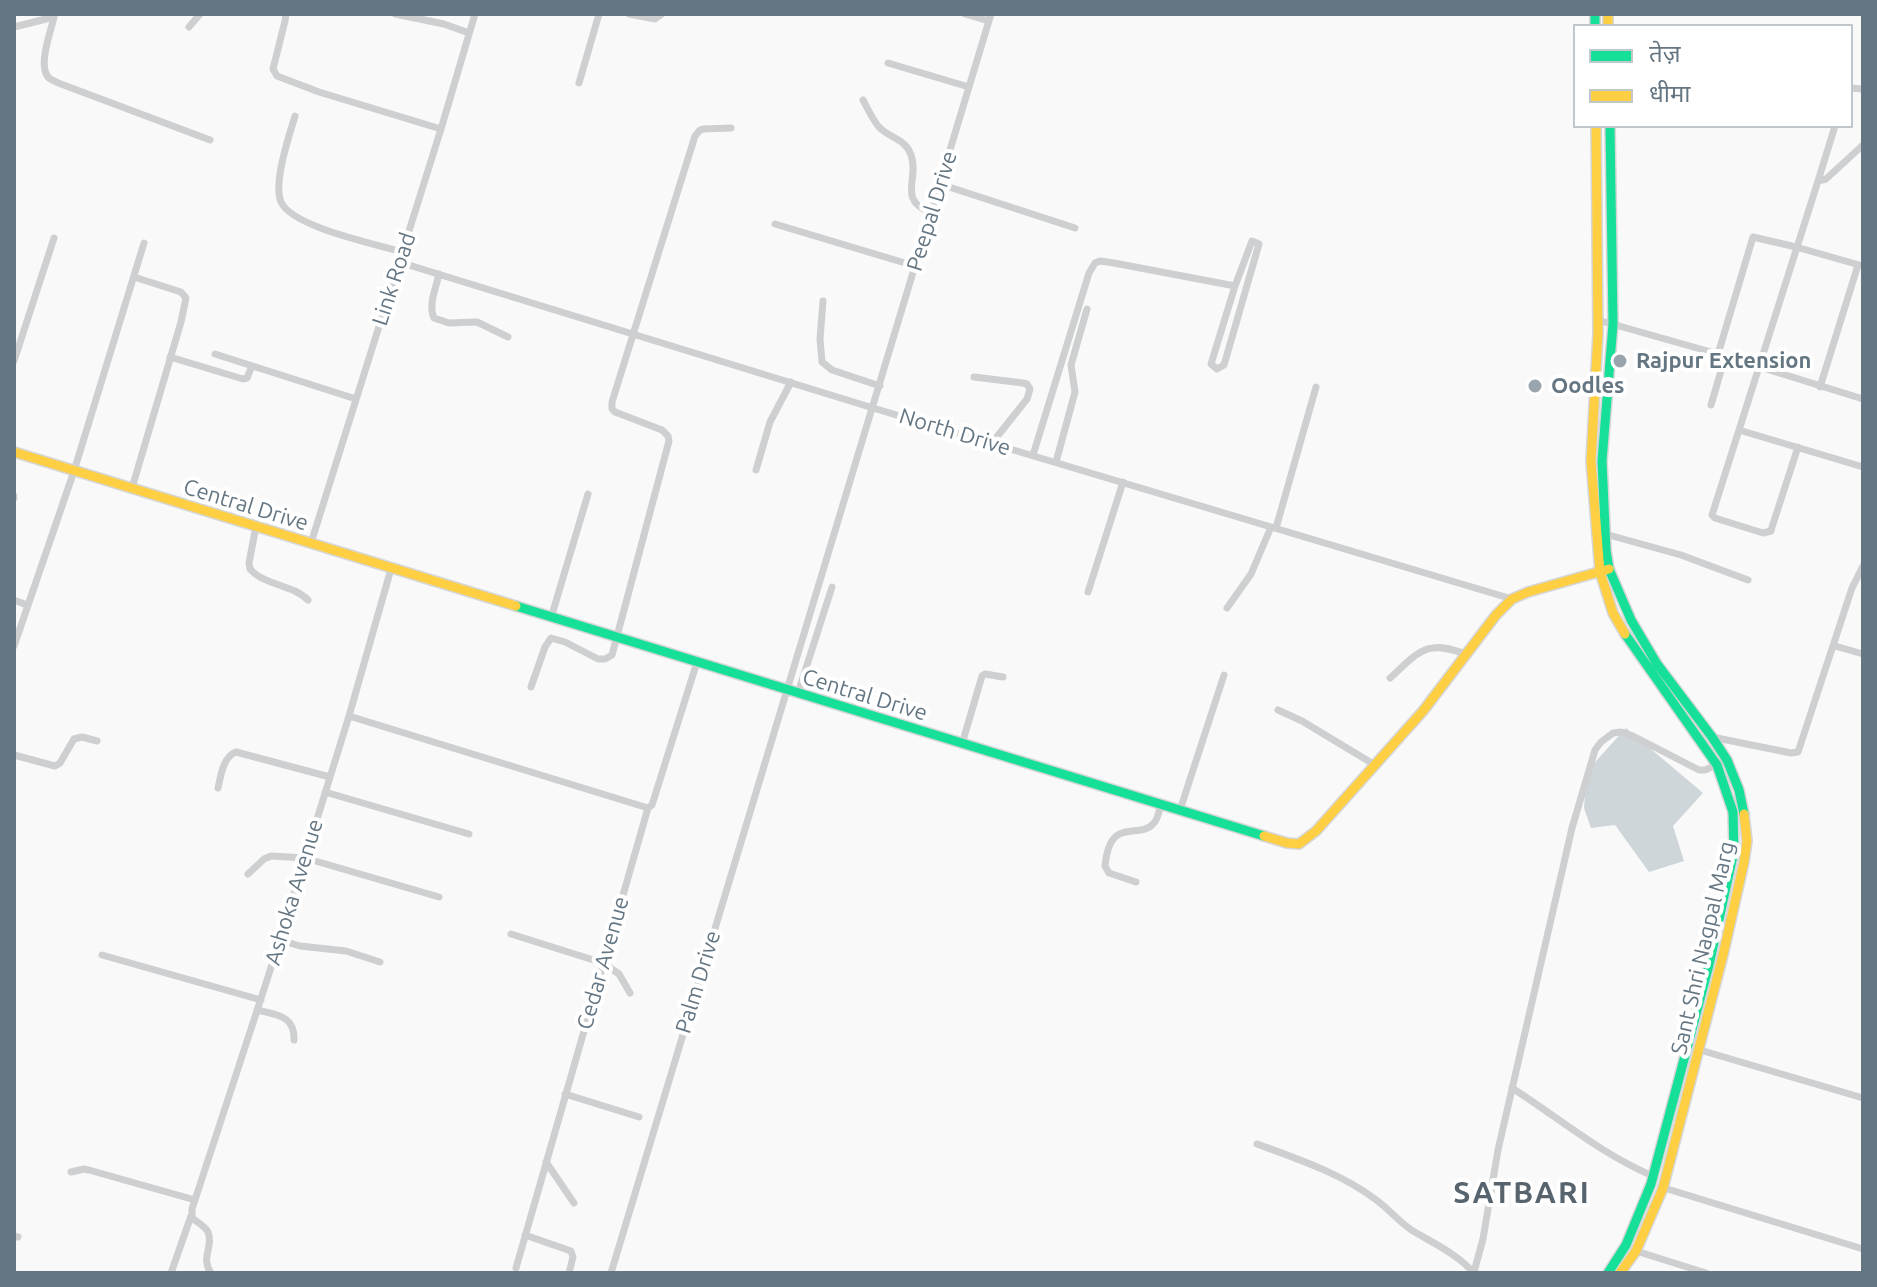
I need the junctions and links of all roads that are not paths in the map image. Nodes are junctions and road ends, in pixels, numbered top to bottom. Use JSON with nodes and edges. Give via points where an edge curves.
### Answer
{"nodes":[{"id":1,"x":200,"y":14,"type":"edge"},
{"id":2,"x":286,"y":14,"type":"edge"},
{"id":3,"x":395,"y":14,"type":"edge"},
{"id":4,"x":475,"y":14,"type":"edge"},
{"id":5,"x":599,"y":14,"type":"edge"},
{"id":6,"x":629,"y":14,"type":"edge"},
{"id":7,"x":662,"y":14,"type":"edge"},
{"id":8,"x":965,"y":14,"type":"edge"},
{"id":9,"x":56,"y":16,"type":"edge"},
{"id":10,"x":990,"y":18,"type":"edge"},
{"id":11,"x":14,"y":27,"type":"edge"},
{"id":12,"x":189,"y":27,"type":"dead end"},
{"id":13,"x":469,"y":33,"type":"junction"},
{"id":14,"x":888,"y":63,"type":"dead end"},
{"id":15,"x":579,"y":83,"type":"dead end"},
{"id":16,"x":969,"y":87,"type":"junction"},
{"id":17,"x":863,"y":100,"type":"dead end"},
{"id":18,"x":295,"y":116,"type":"dead end"},
{"id":19,"x":731,"y":128,"type":"dead end"},
{"id":20,"x":1596,"y":128,"type":"edge"},
{"id":21,"x":1610,"y":128,"type":"edge"},
{"id":22,"x":1834,"y":128,"type":"edge"},
{"id":23,"x":441,"y":129,"type":"junction"},
{"id":24,"x":210,"y":140,"type":"dead end"},
{"id":25,"x":1863,"y":145,"type":"edge"},
{"id":26,"x":1818,"y":181,"type":"junction"},
{"id":27,"x":940,"y":184,"type":"junction"},
{"id":28,"x":932,"y":213,"type":"junction"},
{"id":29,"x":775,"y":224,"type":"dead end"},
{"id":30,"x":1075,"y":228,"type":"dead end"},
{"id":31,"x":54,"y":238,"type":"dead end"},
{"id":32,"x":144,"y":243,"type":"dead end"},
{"id":33,"x":1796,"y":247,"type":"junction"},
{"id":34,"x":402,"y":252,"type":"junction"},
{"id":35,"x":399,"y":262,"type":"junction"},
{"id":36,"x":915,"y":266,"type":"junction"},
{"id":37,"x":1860,"y":266,"type":"edge"},
{"id":38,"x":439,"y":274,"type":"junction"},
{"id":39,"x":134,"y":277,"type":"junction"},
{"id":40,"x":1235,"y":286,"type":"junction"},
{"id":41,"x":823,"y":301,"type":"dead end"},
{"id":42,"x":1087,"y":309,"type":"dead end"},
{"id":43,"x":1598,"y":320,"type":"junction"},
{"id":44,"x":1613,"y":324,"type":"junction"},
{"id":45,"x":634,"y":334,"type":"junction"},
{"id":46,"x":508,"y":337,"type":"dead end"},
{"id":47,"x":215,"y":354,"type":"dead end"},
{"id":48,"x":1722,"y":356,"type":"junction"},
{"id":49,"x":170,"y":357,"type":"junction"},
{"id":50,"x":14,"y":361,"type":"edge"},
{"id":51,"x":252,"y":366,"type":"junction"},
{"id":52,"x":1759,"y":369,"type":"junction"},
{"id":53,"x":974,"y":377,"type":"dead end"},
{"id":54,"x":791,"y":382,"type":"junction"},
{"id":55,"x":880,"y":386,"type":"junction"},
{"id":56,"x":1316,"y":387,"type":"dead end"},
{"id":57,"x":1820,"y":387,"type":"junction"},
{"id":58,"x":356,"y":399,"type":"junction"},
{"id":59,"x":1863,"y":399,"type":"edge"},
{"id":60,"x":1711,"y":405,"type":"dead end"},
{"id":61,"x":873,"y":408,"type":"junction"},
{"id":62,"x":1739,"y":430,"type":"junction"},
{"id":63,"x":992,"y":443,"type":"junction"},
{"id":64,"x":1798,"y":447,"type":"junction"},
{"id":65,"x":14,"y":452,"type":"edge"},
{"id":66,"x":1033,"y":455,"type":"junction"},
{"id":67,"x":1056,"y":462,"type":"junction"},
{"id":68,"x":1863,"y":467,"type":"edge"},
{"id":69,"x":756,"y":470,"type":"dead end"},
{"id":70,"x":74,"y":471,"type":"junction"},
{"id":71,"x":1123,"y":482,"type":"junction"},
{"id":72,"x":132,"y":488,"type":"junction"},
{"id":73,"x":588,"y":494,"type":"dead end"},
{"id":74,"x":256,"y":526,"type":"junction"},
{"id":75,"x":1274,"y":527,"type":"junction"},
{"id":76,"x":1605,"y":534,"type":"junction"},
{"id":77,"x":311,"y":543,"type":"junction"},
{"id":78,"x":1863,"y":566,"type":"edge"},
{"id":79,"x":391,"y":569,"type":"junction"},
{"id":80,"x":1604,"y":570,"type":"junction"},
{"id":81,"x":1748,"y":580,"type":"dead end"},
{"id":82,"x":832,"y":587,"type":"dead end"},
{"id":83,"x":1088,"y":592,"type":"dead end"},
{"id":84,"x":1512,"y":599,"type":"junction"},
{"id":85,"x":14,"y":600,"type":"edge"},
{"id":86,"x":308,"y":600,"type":"dead end"},
{"id":87,"x":27,"y":605,"type":"junction"},
{"id":88,"x":1227,"y":608,"type":"dead end"},
{"id":89,"x":551,"y":618,"type":"junction"},
{"id":90,"x":618,"y":638,"type":"junction"},
{"id":91,"x":14,"y":646,"type":"edge"},
{"id":92,"x":1835,"y":646,"type":"junction"},
{"id":93,"x":1466,"y":654,"type":"junction"},
{"id":94,"x":1863,"y":654,"type":"edge"},
{"id":95,"x":697,"y":662,"type":"junction"},
{"id":96,"x":1224,"y":675,"type":"dead end"},
{"id":97,"x":1003,"y":677,"type":"dead end"},
{"id":98,"x":1390,"y":678,"type":"dead end"},
{"id":99,"x":531,"y":687,"type":"dead end"},
{"id":100,"x":786,"y":690,"type":"junction"},
{"id":101,"x":798,"y":693,"type":"junction"},
{"id":102,"x":1278,"y":710,"type":"dead end"},
{"id":103,"x":349,"y":716,"type":"junction"},
{"id":104,"x":1712,"y":737,"type":"junction"},
{"id":105,"x":97,"y":741,"type":"dead end"},
{"id":106,"x":962,"y":744,"type":"junction"},
{"id":107,"x":14,"y":755,"type":"edge"},
{"id":108,"x":1727,"y":760,"type":"junction"},
{"id":109,"x":1375,"y":765,"type":"junction"},
{"id":110,"x":1717,"y":765,"type":"junction"},
{"id":111,"x":330,"y":777,"type":"junction"},
{"id":112,"x":218,"y":788,"type":"dead end"},
{"id":113,"x":325,"y":792,"type":"junction"},
{"id":114,"x":1161,"y":805,"type":"junction"},
{"id":115,"x":648,"y":808,"type":"junction"},
{"id":116,"x":1180,"y":810,"type":"junction"},
{"id":117,"x":469,"y":834,"type":"dead end"},
{"id":118,"x":305,"y":858,"type":"junction"},
{"id":119,"x":248,"y":874,"type":"dead end"},
{"id":120,"x":1136,"y":882,"type":"dead end"},
{"id":121,"x":439,"y":897,"type":"dead end"},
{"id":122,"x":511,"y":934,"type":"dead end"},
{"id":123,"x":280,"y":940,"type":"junction"},
{"id":124,"x":102,"y":955,"type":"dead end"},
{"id":125,"x":380,"y":962,"type":"dead end"},
{"id":126,"x":603,"y":963,"type":"junction"},
{"id":127,"x":630,"y":993,"type":"dead end"},
{"id":128,"x":261,"y":1000,"type":"junction"},
{"id":129,"x":257,"y":1010,"type":"junction"},
{"id":130,"x":294,"y":1040,"type":"dead end"},
{"id":131,"x":1700,"y":1050,"type":"junction"},
{"id":132,"x":1512,"y":1088,"type":"junction"},
{"id":133,"x":565,"y":1094,"type":"junction"},
{"id":134,"x":1863,"y":1098,"type":"edge"},
{"id":135,"x":639,"y":1117,"type":"dead end"},
{"id":136,"x":1257,"y":1144,"type":"dead end"},
{"id":137,"x":546,"y":1162,"type":"junction"},
{"id":138,"x":71,"y":1172,"type":"dead end"},
{"id":139,"x":1652,"y":1180,"type":"junction"},
{"id":140,"x":1663,"y":1188,"type":"junction"},
{"id":141,"x":195,"y":1200,"type":"junction"},
{"id":142,"x":574,"y":1203,"type":"dead end"},
{"id":143,"x":191,"y":1215,"type":"junction"},
{"id":144,"x":525,"y":1235,"type":"junction"},
{"id":145,"x":1863,"y":1249,"type":"edge"},
{"id":146,"x":1636,"y":1251,"type":"junction"},
{"id":147,"x":516,"y":1268,"type":"dead end"},
{"id":148,"x":171,"y":1273,"type":"edge"},
{"id":149,"x":211,"y":1273,"type":"edge"},
{"id":150,"x":569,"y":1273,"type":"edge"},
{"id":151,"x":611,"y":1273,"type":"edge"},
{"id":152,"x":1474,"y":1273,"type":"edge"},
{"id":153,"x":1608,"y":1273,"type":"edge"},
{"id":154,"x":1620,"y":1273,"type":"edge"},
{"id":155,"x":1706,"y":1273,"type":"edge"}],
"edges":[{"from":1,"to":12,"type":"street"},
{"from":2,"to":23,"type":"street","via":[[273,69],[277,76]]},
{"from":3,"to":13,"type":"street"},
{"from":4,"to":13,"type":"street","name":"Link Road"},
{"from":5,"to":15,"type":"street"},
{"from":6,"to":7,"type":"street","via":[[655,19]]},
{"from":8,"to":10,"type":"street"},
{"from":9,"to":11,"type":"street"},
{"from":9,"to":24,"type":"street","via":[[44,65],[49,78]]},
{"from":10,"to":16,"type":"street","name":"Peepal Drive"},
{"from":13,"to":23,"type":"street","name":"Link Road"},
{"from":14,"to":16,"type":"street"},
{"from":16,"to":27,"type":"street","name":"Peepal Drive"},
{"from":17,"to":28,"type":"street","via":[[880,128],[907,146],[913,160],[911,194],[918,207]]},
{"from":18,"to":34,"type":"street","via":[[282,165],[281,202],[309,224]]},
{"from":19,"to":45,"type":"street","via":[[704,129],[695,136]]},
{"from":20,"to":43,"type":"main road","name":"Sant Shri Nagpal Marg"},
{"from":21,"to":44,"type":"main road","name":"Sant Shri Nagpal Marg"},
{"from":22,"to":26,"type":"street"},
{"from":23,"to":34,"type":"street","name":"Link Road"},
{"from":25,"to":26,"type":"street"},
{"from":26,"to":33,"type":"street"},
{"from":27,"to":28,"type":"street","name":"Peepal Drive"},
{"from":27,"to":30,"type":"street"},
{"from":28,"to":36,"type":"street","name":"Peepal Drive"},
{"from":29,"to":36,"type":"street"},
{"from":31,"to":50,"type":"street"},
{"from":32,"to":39,"type":"street"},
{"from":33,"to":37,"type":"street"},
{"from":33,"to":48,"type":"street","via":[[1753,237]]},
{"from":33,"to":52,"type":"street"},
{"from":34,"to":35,"type":"street","name":"Link Road"},
{"from":35,"to":38,"type":"street","name":"North Drive"},
{"from":35,"to":58,"type":"street","name":"Link Road"},
{"from":36,"to":55,"type":"street","name":"Peepal Drive"},
{"from":37,"to":57,"type":"street"},
{"from":38,"to":45,"type":"street","name":"North Drive"},
{"from":38,"to":46,"type":"street","via":[[434,318],[477,322]]},
{"from":39,"to":49,"type":"street","via":[[184,294]]},
{"from":39,"to":70,"type":"street"},
{"from":40,"to":40,"type":"street","via":[[1250,243],[1256,242],[1224,365],[1217,369],[1211,364]]},
{"from":40,"to":66,"type":"street","via":[[1095,263]]},
{"from":41,"to":55,"type":"street","via":[[822,362]]},
{"from":42,"to":67,"type":"street","via":[[1071,365],[1075,392]]},
{"from":43,"to":44,"type":"street"},
{"from":43,"to":80,"type":"main road","name":"Sant Shri Nagpal Marg","via":[[1591,461]]},
{"from":44,"to":48,"type":"street"},
{"from":44,"to":76,"type":"main road","name":"Sant Shri Nagpal Marg","via":[[1602,461]]},
{"from":45,"to":54,"type":"street","name":"North Drive"},
{"from":45,"to":90,"type":"street","via":[[612,409],[662,430],[669,441]]},
{"from":47,"to":51,"type":"street"},
{"from":48,"to":52,"type":"street"},
{"from":48,"to":60,"type":"street"},
{"from":49,"to":51,"type":"street","via":[[243,379]]},
{"from":49,"to":72,"type":"street"},
{"from":51,"to":58,"type":"street"},
{"from":52,"to":57,"type":"street"},
{"from":52,"to":62,"type":"street"},
{"from":53,"to":63,"type":"street","via":[[1023,383],[1030,389]]},
{"from":54,"to":61,"type":"street","name":"North Drive"},
{"from":54,"to":69,"type":"street","via":[[770,422]]},
{"from":55,"to":61,"type":"street","name":"Peepal Drive"},
{"from":56,"to":75,"type":"street"},
{"from":57,"to":59,"type":"street"},
{"from":58,"to":77,"type":"street","name":"Link Road"},
{"from":61,"to":63,"type":"street","name":"North Drive"},
{"from":61,"to":100,"type":"street","name":"Palm Drive"},
{"from":62,"to":64,"type":"street"},
{"from":62,"to":64,"type":"street","via":[[1712,515],[1763,533],[1771,531]]},
{"from":63,"to":66,"type":"street","name":"North Drive"},
{"from":64,"to":68,"type":"street"},
{"from":65,"to":70,"type":"main road","name":"Central Drive"},
{"from":66,"to":67,"type":"street","name":"North Drive"},
{"from":67,"to":71,"type":"street","name":"North Drive"},
{"from":70,"to":72,"type":"main road","name":"Central Drive"},
{"from":70,"to":87,"type":"street"},
{"from":71,"to":75,"type":"street","name":"North Drive"},
{"from":71,"to":83,"type":"street"},
{"from":72,"to":74,"type":"main road","name":"Central Drive"},
{"from":73,"to":89,"type":"street"},
{"from":74,"to":77,"type":"main road","name":"Central Drive"},
{"from":74,"to":86,"type":"street","via":[[250,569]]},
{"from":75,"to":84,"type":"street","name":"North Drive"},
{"from":75,"to":88,"type":"street"},
{"from":76,"to":80,"type":"main road","name":"Sant Shri Nagpal Marg"},
{"from":76,"to":81,"type":"street"},
{"from":77,"to":79,"type":"main road","name":"Central Drive"},
{"from":78,"to":92,"type":"street"},
{"from":79,"to":89,"type":"main road","name":"Central Drive"},
{"from":79,"to":103,"type":"street","name":"Ashoka Avenue"},
{"from":80,"to":84,"type":"main road","name":"Central Drive"},
{"from":80,"to":104,"type":"main road","name":"Sant Shri Nagpal Marg","via":[[1657,664]]},
{"from":80,"to":110,"type":"main road","name":"Sant Shri Nagpal Marg","via":[[1619,625]]},
{"from":82,"to":101,"type":"street"},
{"from":84,"to":93,"type":"main road","name":"Central Drive"},
{"from":85,"to":87,"type":"street"},
{"from":87,"to":91,"type":"street"},
{"from":89,"to":90,"type":"main road","name":"Central Drive"},
{"from":90,"to":95,"type":"main road","name":"Central Drive"},
{"from":90,"to":99,"type":"street","via":[[605,659],[551,638]]},
{"from":92,"to":94,"type":"street"},
{"from":92,"to":104,"type":"street","via":[[1798,752]]},
{"from":93,"to":98,"type":"street","via":[[1425,650]]},
{"from":93,"to":109,"type":"main road","name":"Central Drive"},
{"from":95,"to":100,"type":"main road","name":"Central Drive"},
{"from":95,"to":115,"type":"street","name":"Cedar Avenue"},
{"from":96,"to":116,"type":"street"},
{"from":97,"to":106,"type":"street","via":[[982,676]]},
{"from":100,"to":101,"type":"main road","name":"Central Drive"},
{"from":100,"to":151,"type":"street","name":"Palm Drive"},
{"from":101,"to":106,"type":"main road","name":"Central Drive"},
{"from":102,"to":109,"type":"street"},
{"from":103,"to":111,"type":"street","name":"Ashoka Avenue"},
{"from":103,"to":115,"type":"street"},
{"from":104,"to":108,"type":"main road","name":"Sant Shri Nagpal Marg"},
{"from":105,"to":107,"type":"street","via":[[74,739],[55,766]]},
{"from":106,"to":114,"type":"main road","name":"Central Drive"},
{"from":108,"to":110,"type":"street"},
{"from":108,"to":131,"type":"main road","name":"Sant Shri Nagpal Marg","via":[[1744,809],[1747,841]]},
{"from":109,"to":116,"type":"main road","name":"Central Drive","via":[[1299,844]]},
{"from":110,"to":132,"type":"street","via":[[1699,770],[1621,732],[1606,737],[1595,750],[1566,850]]},
{"from":110,"to":139,"type":"main road","name":"Sant Shri Nagpal Marg","via":[[1733,812],[1734,851]]},
{"from":111,"to":112,"type":"street","via":[[236,752],[226,760]]},
{"from":111,"to":113,"type":"street","name":"Ashoka Avenue"},
{"from":113,"to":117,"type":"street"},
{"from":113,"to":118,"type":"street","name":"Ashoka Avenue"},
{"from":114,"to":116,"type":"main road","name":"Central Drive"},
{"from":114,"to":120,"type":"street","via":[[1152,826],[1124,831],[1109,850],[1109,873]]},
{"from":115,"to":126,"type":"street","name":"Cedar Avenue"},
{"from":118,"to":119,"type":"street","via":[[271,856]]},
{"from":118,"to":121,"type":"street"},
{"from":118,"to":123,"type":"street","name":"Ashoka Avenue"},
{"from":122,"to":126,"type":"street"},
{"from":123,"to":125,"type":"street"},
{"from":123,"to":128,"type":"street","name":"Ashoka Avenue"},
{"from":124,"to":128,"type":"street"},
{"from":126,"to":127,"type":"street","via":[[619,974]]},
{"from":126,"to":133,"type":"street","name":"Cedar Avenue"},
{"from":128,"to":129,"type":"street","name":"Ashoka Avenue"},
{"from":129,"to":130,"type":"street","via":[[291,1022]]},
{"from":129,"to":141,"type":"street","name":"Ashoka Avenue"},
{"from":131,"to":134,"type":"street"},
{"from":131,"to":140,"type":"main road","name":"Sant Shri Nagpal Marg"},
{"from":132,"to":139,"type":"street"},
{"from":132,"to":152,"type":"street"},
{"from":133,"to":135,"type":"street"},
{"from":133,"to":137,"type":"street","name":"Cedar Avenue"},
{"from":136,"to":152,"type":"street","via":[[1316,1166],[1376,1199]]},
{"from":137,"to":142,"type":"street"},
{"from":137,"to":144,"type":"street","name":"Cedar Avenue"},
{"from":138,"to":141,"type":"street","via":[[89,1170]]},
{"from":139,"to":140,"type":"street"},
{"from":139,"to":153,"type":"main road","name":"Sant Shri Nagpal Marg","via":[[1626,1245]]},
{"from":140,"to":145,"type":"street"},
{"from":140,"to":146,"type":"main road","name":"Sant Shri Nagpal Marg"},
{"from":141,"to":143,"type":"street","name":"Ashoka Avenue"},
{"from":143,"to":148,"type":"street","name":"Ashoka Avenue"},
{"from":143,"to":149,"type":"street","via":[[208,1232],[206,1264]]},
{"from":144,"to":147,"type":"street","name":"Cedar Avenue"},
{"from":144,"to":150,"type":"street","via":[[571,1251]]},
{"from":146,"to":154,"type":"main road","name":"Sant Shri Nagpal Marg"},
{"from":146,"to":155,"type":"street"}]}
